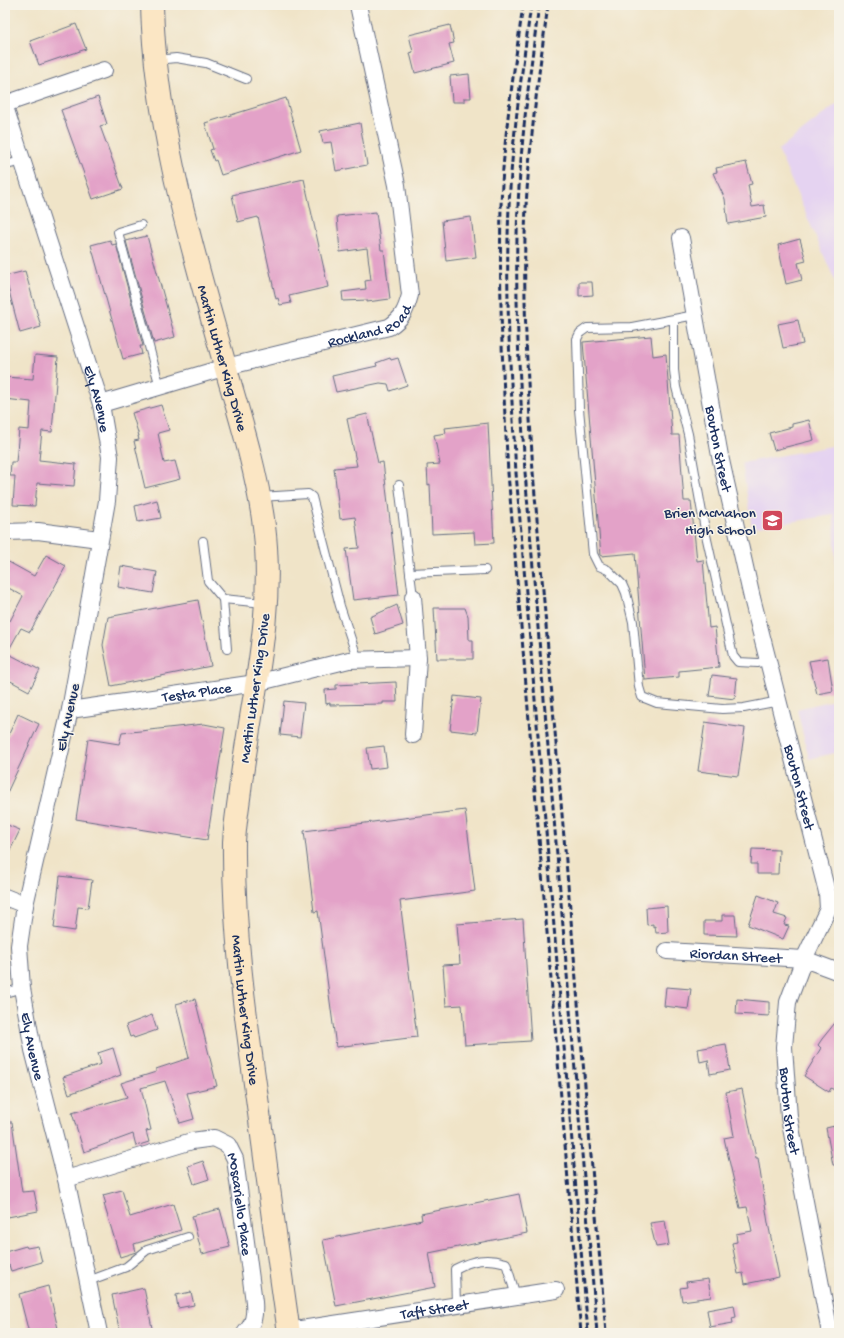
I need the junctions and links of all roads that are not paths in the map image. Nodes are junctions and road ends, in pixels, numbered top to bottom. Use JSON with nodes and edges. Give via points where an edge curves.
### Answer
{"nodes":[{"id":1,"x":152,"y":5,"type":"edge"},
{"id":2,"x":358,"y":5,"type":"edge"},
{"id":3,"x":155,"y":60,"type":"junction"},
{"id":4,"x":104,"y":70,"type":"dead end"},
{"id":5,"x":246,"y":79,"type":"dead end"},
{"id":6,"x":5,"y":105,"type":"edge"},
{"id":7,"x":23,"y":161,"type":"junction"},
{"id":8,"x":5,"y":164,"type":"edge"},
{"id":9,"x":140,"y":225,"type":"dead end"},
{"id":10,"x":681,"y":238,"type":"dead end"},
{"id":11,"x":695,"y":315,"type":"junction"},
{"id":12,"x":674,"y":320,"type":"junction"},
{"id":13,"x":226,"y":367,"type":"junction"},
{"id":14,"x":160,"y":387,"type":"junction"},
{"id":15,"x":101,"y":404,"type":"junction"},
{"id":16,"x":399,"y":485,"type":"dead end"},
{"id":17,"x":259,"y":497,"type":"junction"},
{"id":18,"x":5,"y":532,"type":"edge"},
{"id":19,"x":99,"y":538,"type":"junction"},
{"id":20,"x":203,"y":541,"type":"dead end"},
{"id":21,"x":485,"y":570,"type":"dead end"},
{"id":22,"x":410,"y":573,"type":"junction"},
{"id":23,"x":413,"y":598,"type":"joint"},
{"id":24,"x":223,"y":599,"type":"junction"},
{"id":25,"x":265,"y":603,"type":"junction"},
{"id":26,"x":227,"y":649,"type":"dead end"},
{"id":27,"x":418,"y":658,"type":"junction"},
{"id":28,"x":358,"y":660,"type":"junction"},
{"id":29,"x":768,"y":660,"type":"junction"},
{"id":30,"x":256,"y":683,"type":"junction"},
{"id":31,"x":779,"y":701,"type":"junction"},
{"id":32,"x":70,"y":710,"type":"junction"},
{"id":33,"x":413,"y":735,"type":"dead end"},
{"id":34,"x":5,"y":897,"type":"edge"},
{"id":35,"x":25,"y":905,"type":"junction"},
{"id":36,"x":667,"y":951,"type":"dead end"},
{"id":37,"x":804,"y":958,"type":"junction"},
{"id":38,"x":839,"y":972,"type":"edge"},
{"id":39,"x":22,"y":988,"type":"junction"},
{"id":40,"x":5,"y":993,"type":"edge"},
{"id":41,"x":66,"y":1179,"type":"junction"},
{"id":42,"x":188,"y":1237,"type":"dead end"},
{"id":43,"x":88,"y":1281,"type":"junction"},
{"id":44,"x":556,"y":1290,"type":"dead end"},
{"id":45,"x":516,"y":1296,"type":"junction"},
{"id":46,"x":456,"y":1305,"type":"junction"},
{"id":47,"x":833,"y":1330,"type":"edge"},
{"id":48,"x":288,"y":1332,"type":"edge"},
{"id":49,"x":99,"y":1333,"type":"edge"},
{"id":50,"x":245,"y":1333,"type":"edge"}],
"edges":[{"from":1,"to":3,"type":"main road","name":"Martin Luther King Drive"},
{"from":2,"to":13,"type":"street","name":"Rockland Road","via":[[397,185],[410,295],[406,312],[389,327]]},
{"from":3,"to":5,"type":"lane","via":[[176,58],[206,63]]},
{"from":3,"to":13,"type":"main road","name":"Martin Luther King Drive","via":[[162,116],[176,181]]},
{"from":4,"to":6,"type":"street"},
{"from":6,"to":7,"type":"street","name":"Ely Avenue"},
{"from":7,"to":8,"type":"lane"},
{"from":7,"to":15,"type":"street","name":"Ely Avenue"},
{"from":9,"to":14,"type":"lane","via":[[118,232]]},
{"from":10,"to":11,"type":"street","name":"Bouton Street"},
{"from":11,"to":12,"type":"lane"},
{"from":11,"to":29,"type":"street","name":"Bouton Street","via":[[720,456]]},
{"from":12,"to":29,"type":"lane","via":[[676,387],[733,656],[738,662],[758,663]]},
{"from":12,"to":31,"type":"lane","via":[[632,327],[587,328],[577,339],[579,409],[593,554],[599,566],[608,570],[622,584],[626,593],[633,622],[638,681],[642,697],[657,703],[722,709],[744,708]]},
{"from":13,"to":14,"type":"street","name":"Rockland Road"},
{"from":13,"to":17,"type":"main road","name":"Martin Luther King Drive","via":[[252,460]]},
{"from":14,"to":15,"type":"street","name":"Rockland Road"},
{"from":15,"to":19,"type":"street","name":"Ely Avenue","via":[[110,457],[107,501]]},
{"from":16,"to":22,"type":"lane"},
{"from":17,"to":25,"type":"main road","name":"Martin Luther King Drive","via":[[264,529]]},
{"from":17,"to":28,"type":"lane","via":[[308,494],[312,497],[340,606]]},
{"from":18,"to":19,"type":"street","via":[[38,531]]},
{"from":19,"to":32,"type":"street","name":"Ely Avenue"},
{"from":20,"to":24,"type":"lane","via":[[208,581]]},
{"from":21,"to":22,"type":"lane"},
{"from":22,"to":23,"type":"lane"},
{"from":23,"to":27,"type":"street"},
{"from":24,"to":25,"type":"lane"},
{"from":24,"to":26,"type":"lane"},
{"from":25,"to":30,"type":"main road","name":"Martin Luther King Drive","via":[[261,657]]},
{"from":27,"to":28,"type":"street","name":"Testa Place"},
{"from":27,"to":33,"type":"street"},
{"from":28,"to":30,"type":"street","name":"Testa Place"},
{"from":29,"to":31,"type":"street","name":"Bouton Street"},
{"from":30,"to":32,"type":"street","name":"Testa Place"},
{"from":30,"to":48,"type":"main road","name":"Martin Luther King Drive","via":[[234,837],[234,902],[241,986]]},
{"from":31,"to":37,"type":"street","name":"Bouton Street","via":[[827,892],[828,909]]},
{"from":32,"to":35,"type":"street","name":"Ely Avenue"},
{"from":34,"to":35,"type":"street"},
{"from":35,"to":39,"type":"street","name":"Ely Avenue","via":[[19,946]]},
{"from":36,"to":37,"type":"street","name":"Riordan Street"},
{"from":37,"to":38,"type":"street","name":"Riordan Street"},
{"from":37,"to":47,"type":"street","name":"Bouton Street","via":[[788,1002],[784,1047],[789,1117]]},
{"from":39,"to":40,"type":"lane"},
{"from":39,"to":41,"type":"street","name":"Ely Avenue","via":[[33,1050]]},
{"from":41,"to":43,"type":"street","name":"Ely Avenue"},
{"from":41,"to":50,"type":"street","name":"Moscariello Place","via":[[192,1141],[214,1138],[228,1144],[235,1159],[255,1313],[250,1328]]},
{"from":42,"to":43,"type":"lane","via":[[147,1250],[126,1267]]},
{"from":43,"to":49,"type":"street","name":"Ely Avenue"},
{"from":44,"to":45,"type":"street","name":"Taft Street"},
{"from":45,"to":46,"type":"street","name":"Taft Street"},
{"from":45,"to":46,"type":"lane","via":[[506,1263],[496,1260],[470,1261],[455,1269]]},
{"from":46,"to":48,"type":"street","name":"Taft Street"}]}
